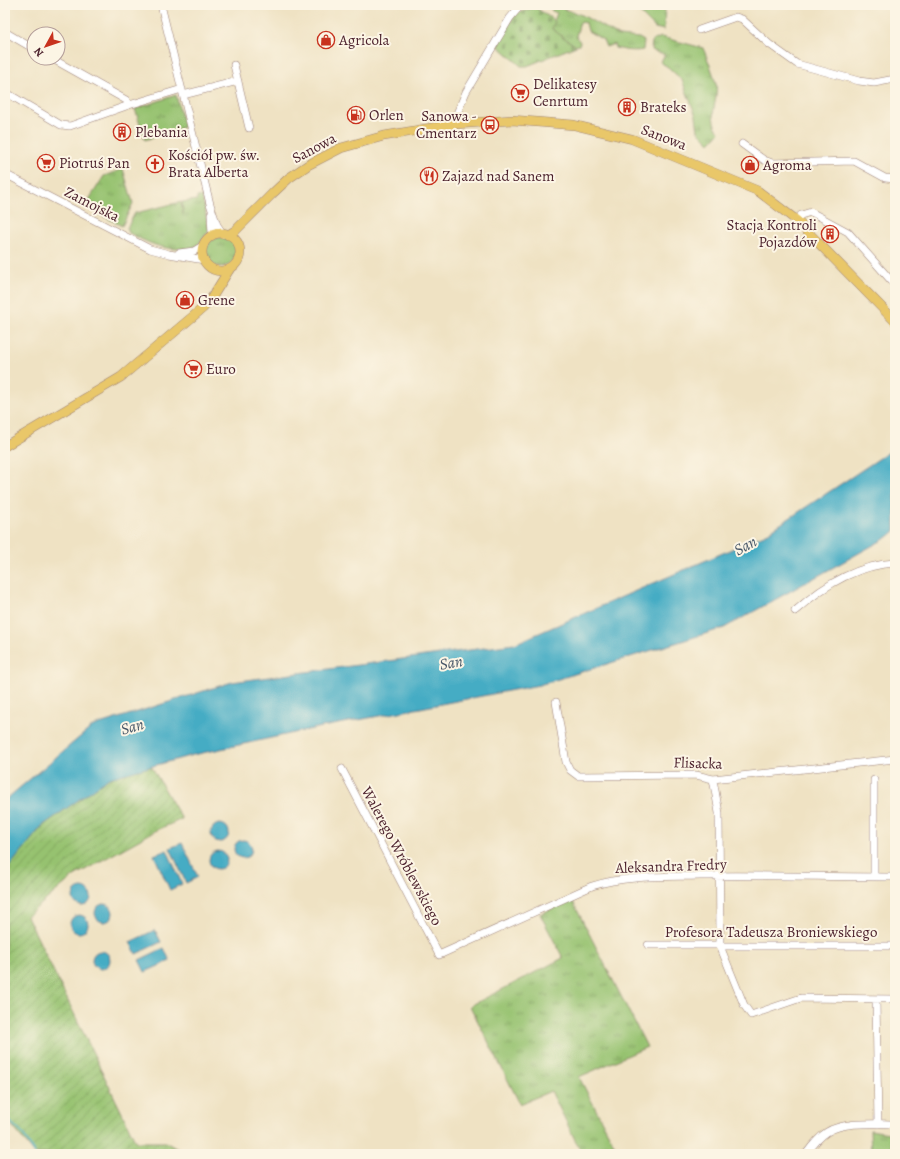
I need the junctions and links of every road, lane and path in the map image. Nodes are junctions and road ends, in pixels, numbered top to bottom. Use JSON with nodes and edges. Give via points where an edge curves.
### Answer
{"nodes":[{"id":1,"x":162,"y":5,"type":"edge"},
{"id":2,"x":517,"y":6,"type":"edge"},
{"id":3,"x":699,"y":30,"type":"dead end"},
{"id":4,"x":5,"y":32,"type":"edge"},
{"id":5,"x":26,"y":44,"type":"edge"},
{"id":6,"x":234,"y":65,"type":"dead end"},
{"id":7,"x":65,"y":66,"type":"edge"},
{"id":8,"x":895,"y":79,"type":"edge"},
{"id":9,"x":238,"y":81,"type":"junction"},
{"id":10,"x":5,"y":92,"type":"edge"},
{"id":11,"x":183,"y":92,"type":"junction"},
{"id":12,"x":129,"y":105,"type":"junction"},
{"id":13,"x":452,"y":125,"type":"junction"},
{"id":14,"x":250,"y":128,"type":"dead end"},
{"id":15,"x":742,"y":144,"type":"dead end"},
{"id":16,"x":6,"y":177,"type":"edge"},
{"id":17,"x":895,"y":179,"type":"edge"},
{"id":18,"x":210,"y":204,"type":"junction"},
{"id":19,"x":255,"y":212,"type":"junction"},
{"id":20,"x":796,"y":220,"type":"junction"},
{"id":21,"x":226,"y":235,"type":"junction"},
{"id":22,"x":210,"y":237,"type":"junction"},
{"id":23,"x":238,"y":244,"type":"junction"},
{"id":24,"x":204,"y":246,"type":"junction"},
{"id":25,"x":169,"y":254,"type":"junction"},
{"id":26,"x":204,"y":260,"type":"junction"},
{"id":27,"x":213,"y":269,"type":"junction"},
{"id":28,"x":229,"y":270,"type":"junction"},
{"id":29,"x":895,"y":285,"type":"edge"},
{"id":30,"x":216,"y":290,"type":"junction"},
{"id":31,"x":894,"y":319,"type":"edge"},
{"id":32,"x":5,"y":446,"type":"edge"},
{"id":33,"x":895,"y":564,"type":"edge"},
{"id":34,"x":795,"y":611,"type":"dead end"},
{"id":35,"x":556,"y":702,"type":"dead end"},
{"id":36,"x":895,"y":759,"type":"edge"},
{"id":37,"x":342,"y":769,"type":"dead end"},
{"id":38,"x":713,"y":779,"type":"junction"},
{"id":39,"x":874,"y":780,"type":"dead end"},
{"id":40,"x":720,"y":876,"type":"junction"},
{"id":41,"x":874,"y":877,"type":"junction"},
{"id":42,"x":895,"y":877,"type":"edge"},
{"id":43,"x":648,"y":945,"type":"dead end"},
{"id":44,"x":720,"y":946,"type":"junction"},
{"id":45,"x":895,"y":946,"type":"edge"},
{"id":46,"x":439,"y":955,"type":"joint"},
{"id":47,"x":876,"y":999,"type":"junction"},
{"id":48,"x":895,"y":999,"type":"edge"},
{"id":49,"x":878,"y":1124,"type":"junction"},
{"id":50,"x":895,"y":1124,"type":"edge"},
{"id":51,"x":806,"y":1154,"type":"edge"}],
"edges":[{"from":1,"to":11,"type":"street"},
{"from":2,"to":13,"type":"street","via":[[466,92]]},
{"from":3,"to":8,"type":"street","via":[[736,17],[742,19],[769,44],[797,64],[860,81],[874,83]]},
{"from":4,"to":5,"type":"street"},
{"from":6,"to":9,"type":"street"},
{"from":7,"to":12,"type":"street","via":[[126,100]]},
{"from":9,"to":11,"type":"street"},
{"from":9,"to":14,"type":"street"},
{"from":10,"to":12,"type":"street","via":[[61,125],[70,126]]},
{"from":11,"to":12,"type":"street"},
{"from":11,"to":18,"type":"street"},
{"from":13,"to":19,"type":"main road","name":"Sanowa","via":[[384,136],[341,148],[308,165],[282,184]]},
{"from":13,"to":20,"type":"main road","name":"Sanowa","via":[[512,120],[543,122],[574,125],[632,139],[747,185],[770,198]]},
{"from":15,"to":17,"type":"street","via":[[772,163],[854,161],[885,178]]},
{"from":16,"to":25,"type":"street","name":"Zamojska","via":[[144,246]]},
{"from":18,"to":21,"type":"street","via":[[217,225]]},
{"from":18,"to":22,"type":"street"},
{"from":19,"to":21,"type":"main road"},
{"from":19,"to":23,"type":"main road","via":[[241,233]]},
{"from":20,"to":29,"type":"street","via":[[801,215],[811,212],[848,232]]},
{"from":20,"to":31,"type":"main road","name":"Sanowa"},
{"from":21,"to":22,"type":"main road"},
{"from":21,"to":23,"type":"main road"},
{"from":22,"to":24,"type":"main road"},
{"from":23,"to":28,"type":"main road","via":[[239,257]]},
{"from":24,"to":25,"type":"street","name":"Zamojska","via":[[194,251]]},
{"from":24,"to":26,"type":"main road"},
{"from":25,"to":26,"type":"street","name":"Zamojska"},
{"from":26,"to":27,"type":"main road"},
{"from":27,"to":28,"type":"main road"},
{"from":27,"to":30,"type":"main road","via":[[217,278]]},
{"from":28,"to":30,"type":"main road"},
{"from":30,"to":32,"type":"main road","via":[[199,312],[131,370]]},
{"from":33,"to":34,"type":"street","via":[[853,573],[820,590]]},
{"from":35,"to":38,"type":"street","name":"Flisacka","via":[[566,762],[570,770],[578,776],[696,774]]},
{"from":36,"to":38,"type":"street","name":"Flisacka"},
{"from":37,"to":46,"type":"street","name":"Walerego Wróblewskiego"},
{"from":38,"to":40,"type":"street","via":[[719,813]]},
{"from":39,"to":41,"type":"street"},
{"from":40,"to":41,"type":"street","name":"Aleksandra Fredry"},
{"from":40,"to":44,"type":"street"},
{"from":40,"to":46,"type":"street","name":"Aleksandra Fredry","via":[[630,878],[601,883]]},
{"from":41,"to":42,"type":"street","name":"Aleksandra Fredry"},
{"from":43,"to":44,"type":"street","name":"Profesora Tadeusza Broniewskiego"},
{"from":44,"to":45,"type":"street","name":"Profesora Tadeusza Broniewskiego"},
{"from":44,"to":47,"type":"street","via":[[750,1015],[801,998]]},
{"from":47,"to":48,"type":"street"},
{"from":47,"to":49,"type":"street"},
{"from":49,"to":50,"type":"street"},
{"from":49,"to":51,"type":"street","via":[[841,1127],[828,1131]]}]}
